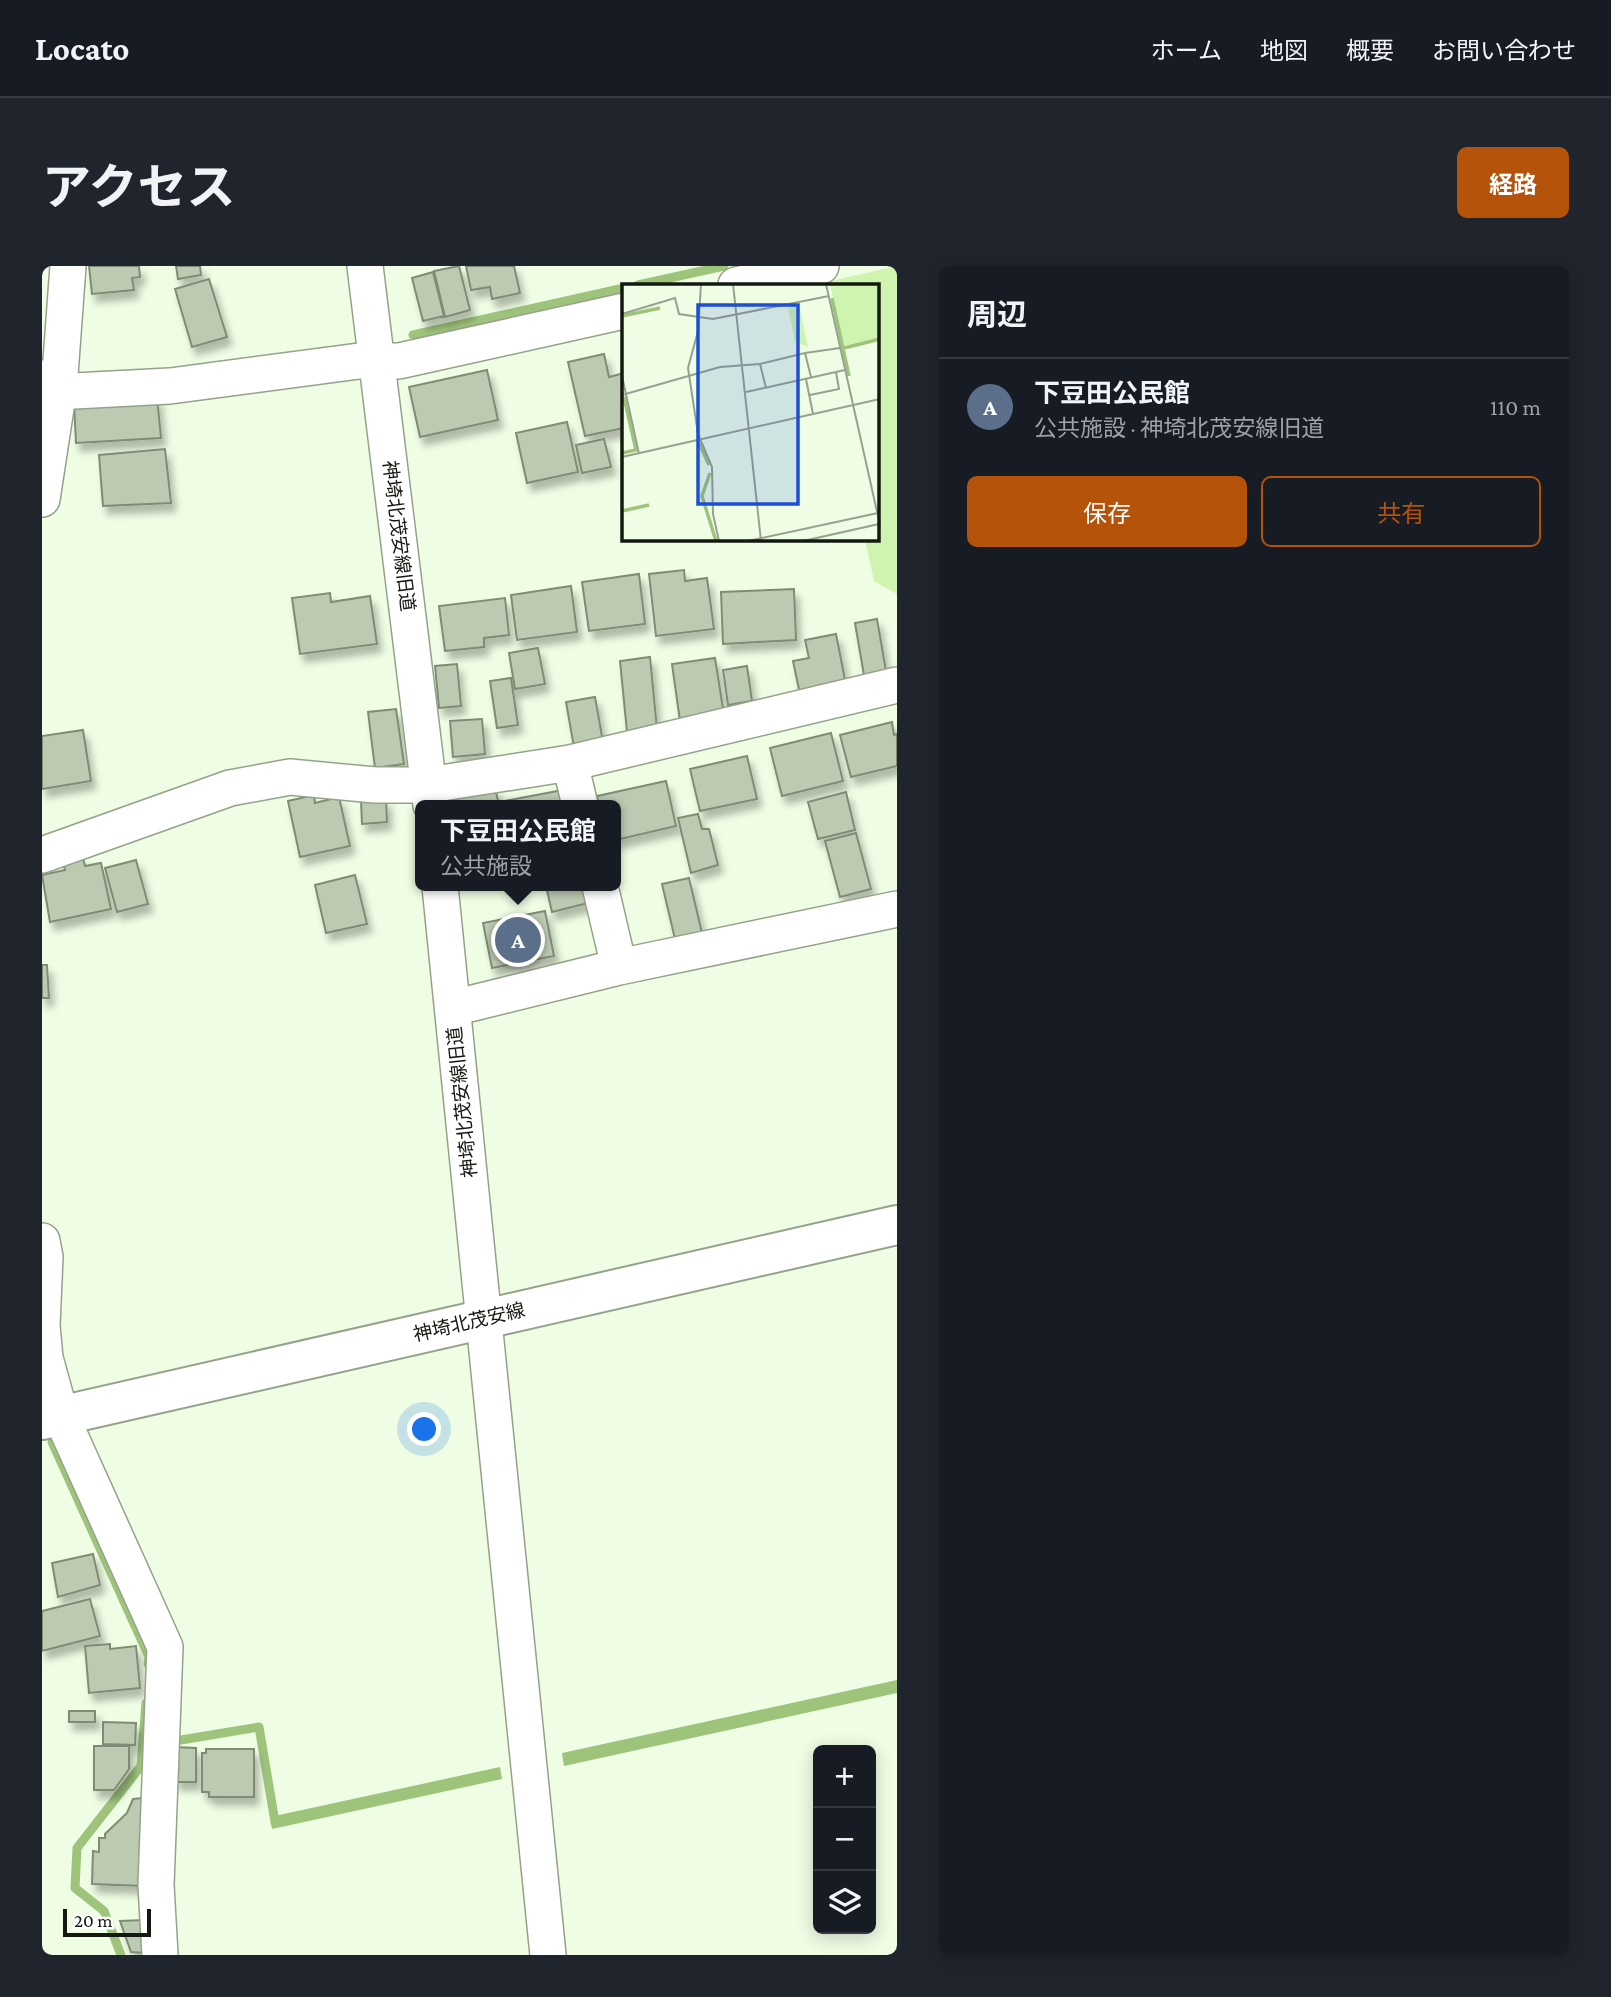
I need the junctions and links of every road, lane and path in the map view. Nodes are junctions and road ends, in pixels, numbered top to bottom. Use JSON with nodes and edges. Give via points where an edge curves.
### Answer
{"nodes":[{"id":1,"x":68,"y":266,"type":"edge"},
{"id":2,"x":365,"y":266,"type":"edge"},
{"id":3,"x":821,"y":266,"type":"edge"},
{"id":4,"x":740,"y":284,"type":"edge"},
{"id":5,"x":622,"y":311,"type":"edge"},
{"id":6,"x":377,"y":362,"type":"junction"},
{"id":7,"x":50,"y":382,"type":"edge"},
{"id":8,"x":42,"y":499,"type":"edge"},
{"id":9,"x":897,"y":685,"type":"edge"},
{"id":10,"x":570,"y":763,"type":"junction"},
{"id":11,"x":430,"y":795,"type":"edge"},
{"id":12,"x":579,"y":800,"type":"edge"},
{"id":13,"x":42,"y":855,"type":"edge"},
{"id":14,"x":441,"y":891,"type":"edge"},
{"id":15,"x":601,"y":891,"type":"edge"},
{"id":16,"x":897,"y":909,"type":"edge"},
{"id":17,"x":619,"y":967,"type":"junction"},
{"id":18,"x":453,"y":1008,"type":"junction"},
{"id":19,"x":897,"y":1226,"type":"edge"},
{"id":20,"x":42,"y":1241,"type":"edge"},
{"id":21,"x":484,"y":1319,"type":"junction"},
{"id":22,"x":51,"y":1418,"type":"edge"},
{"id":23,"x":160,"y":1955,"type":"edge"},
{"id":24,"x":548,"y":1955,"type":"edge"}],
"edges":[{"from":1,"to":7,"type":"street"},
{"from":2,"to":6,"type":"street","name":"神埼北茂安線旧道"},
{"from":3,"to":4,"type":"street"},
{"from":5,"to":6,"type":"street","via":[[400,362]]},
{"from":6,"to":7,"type":"street","via":[[170,386],[74,391]]},
{"from":6,"to":11,"type":"street","name":"神埼北茂安線旧道"},
{"from":7,"to":8,"type":"street"},
{"from":9,"to":10,"type":"street"},
{"from":10,"to":11,"type":"street"},
{"from":10,"to":12,"type":"street"},
{"from":11,"to":13,"type":"street","via":[[290,777],[230,788]]},
{"from":14,"to":18,"type":"street","name":"神埼北茂安線旧道"},
{"from":15,"to":17,"type":"street"},
{"from":16,"to":17,"type":"street"},
{"from":17,"to":18,"type":"street"},
{"from":18,"to":21,"type":"street","name":"神埼北茂安線旧道"},
{"from":19,"to":21,"type":"main road","name":"神埼北茂安線"},
{"from":20,"to":22,"type":"street","via":[[42,1326]]},
{"from":21,"to":22,"type":"main road","name":"神埼北茂安線"},
{"from":21,"to":24,"type":"street","name":"神埼北茂安線旧道"},
{"from":22,"to":23,"type":"street","via":[[165,1647],[156,1885]]}]}
